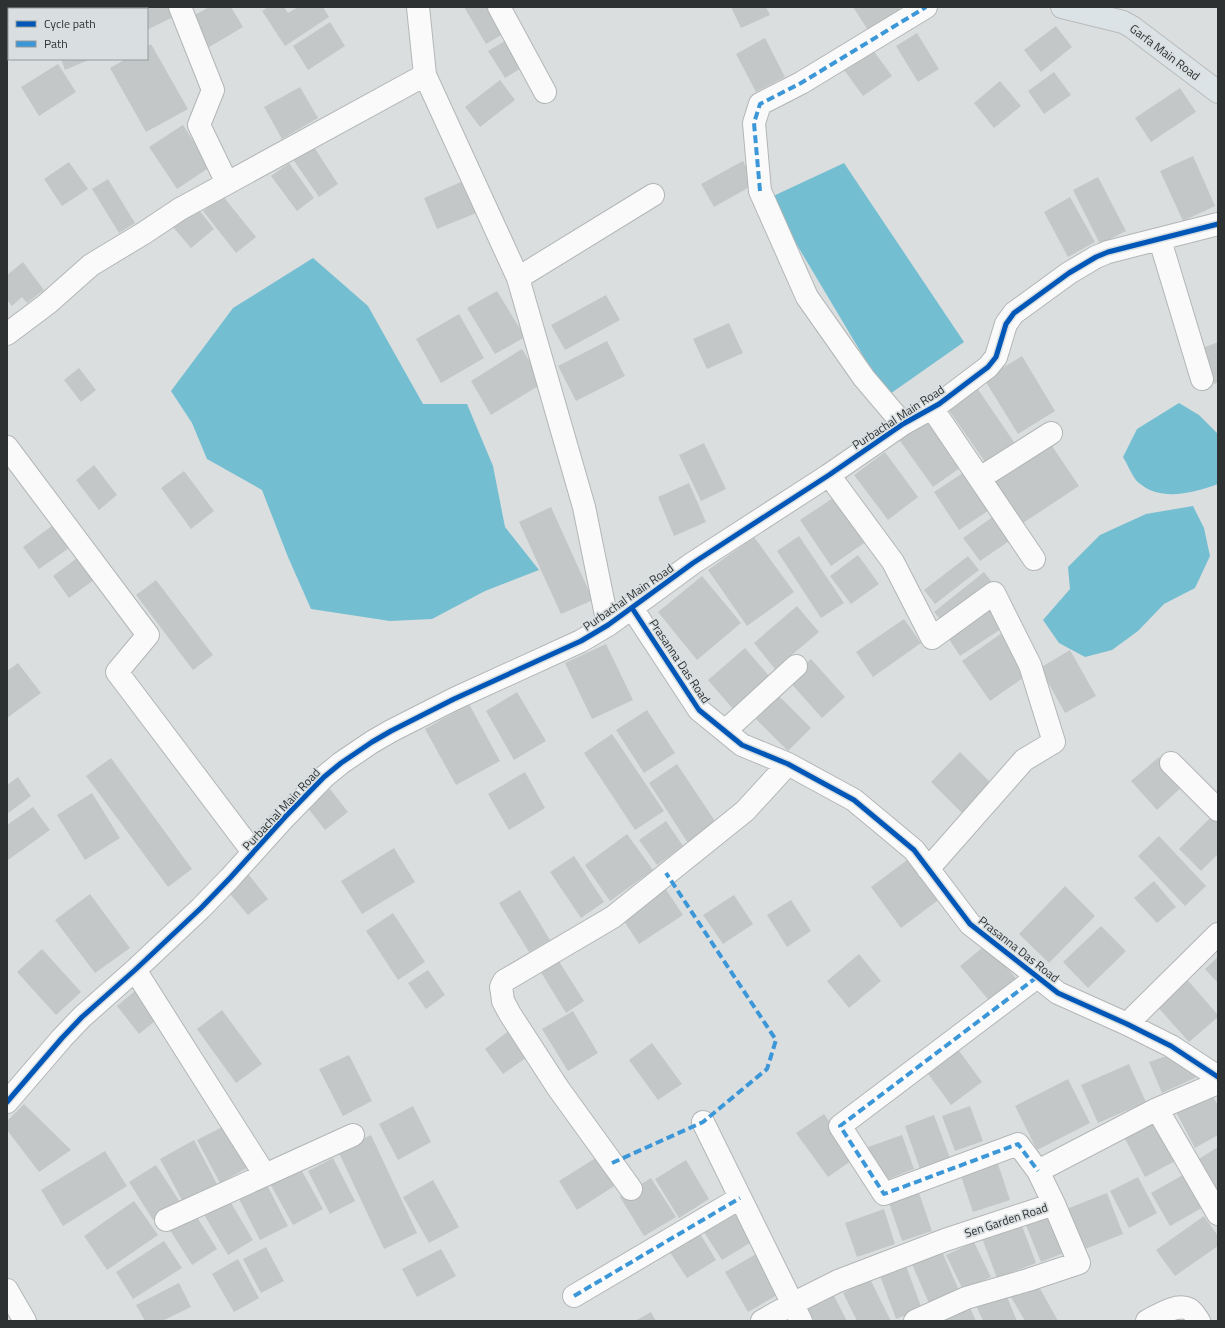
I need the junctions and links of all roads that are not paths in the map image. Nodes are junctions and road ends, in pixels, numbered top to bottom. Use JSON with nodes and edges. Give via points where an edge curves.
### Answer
{"nodes":[{"id":1,"x":180,"y":7,"type":"edge"},
{"id":2,"x":418,"y":7,"type":"edge"},
{"id":3,"x":499,"y":7,"type":"edge"},
{"id":4,"x":926,"y":7,"type":"edge"},
{"id":5,"x":1062,"y":7,"type":"edge"},
{"id":6,"x":425,"y":75,"type":"junction"},
{"id":7,"x":545,"y":92,"type":"dead end"},
{"id":8,"x":1218,"y":92,"type":"edge"},
{"id":9,"x":227,"y":183,"type":"junction"},
{"id":10,"x":653,"y":195,"type":"dead end"},
{"id":11,"x":1218,"y":224,"type":"edge"},
{"id":12,"x":1160,"y":240,"type":"junction"},
{"id":13,"x":518,"y":278,"type":"junction"},
{"id":14,"x":7,"y":334,"type":"edge"},
{"id":15,"x":1202,"y":379,"type":"dead end"},
{"id":16,"x":932,"y":408,"type":"junction"},
{"id":17,"x":903,"y":424,"type":"junction"},
{"id":18,"x":1051,"y":433,"type":"dead end"},
{"id":19,"x":7,"y":447,"type":"edge"},
{"id":20,"x":829,"y":475,"type":"junction"},
{"id":21,"x":980,"y":478,"type":"junction"},
{"id":22,"x":1034,"y":559,"type":"dead end"},
{"id":23,"x":632,"y":608,"type":"junction"},
{"id":24,"x":608,"y":625,"type":"junction"},
{"id":25,"x":796,"y":666,"type":"dead end"},
{"id":26,"x":725,"y":732,"type":"junction"},
{"id":27,"x":1171,"y":763,"type":"dead end"},
{"id":28,"x":788,"y":764,"type":"junction"},
{"id":29,"x":1218,"y":810,"type":"edge"},
{"id":30,"x":253,"y":852,"type":"junction"},
{"id":31,"x":928,"y":869,"type":"junction"},
{"id":32,"x":1218,"y":934,"type":"edge"},
{"id":33,"x":135,"y":970,"type":"junction"},
{"id":34,"x":1037,"y":977,"type":"junction"},
{"id":35,"x":1127,"y":1024,"type":"junction"},
{"id":36,"x":1217,"y":1084,"type":"edge"},
{"id":37,"x":7,"y":1102,"type":"edge"},
{"id":38,"x":1157,"y":1109,"type":"junction"},
{"id":39,"x":703,"y":1122,"type":"dead end"},
{"id":40,"x":353,"y":1135,"type":"dead end"},
{"id":41,"x":1038,"y":1171,"type":"junction"},
{"id":42,"x":266,"y":1174,"type":"junction"},
{"id":43,"x":631,"y":1189,"type":"dead end"},
{"id":44,"x":740,"y":1198,"type":"junction"},
{"id":45,"x":1054,"y":1204,"type":"junction"},
{"id":46,"x":1218,"y":1214,"type":"edge"},
{"id":47,"x":166,"y":1220,"type":"dead end"},
{"id":48,"x":7,"y":1290,"type":"edge"},
{"id":49,"x":574,"y":1296,"type":"dead end"},
{"id":50,"x":796,"y":1312,"type":"edge"},
{"id":51,"x":25,"y":1321,"type":"edge"},
{"id":52,"x":762,"y":1321,"type":"edge"},
{"id":53,"x":915,"y":1321,"type":"edge"},
{"id":54,"x":1147,"y":1321,"type":"edge"},
{"id":55,"x":1199,"y":1321,"type":"edge"}],
"edges":[{"from":1,"to":9,"type":"street","via":[[213,90],[199,125]]},
{"from":2,"to":6,"type":"street"},
{"from":3,"to":7,"type":"street"},
{"from":4,"to":17,"type":"street","via":[[801,83],[760,104],[754,123],[760,191],[807,297],[864,378]]},
{"from":5,"to":8,"type":"main road","name":"Garfa Main Road","via":[[1123,22]]},
{"from":6,"to":9,"type":"street"},
{"from":6,"to":13,"type":"street"},
{"from":9,"to":14,"type":"street","via":[[131,234]]},
{"from":10,"to":13,"type":"street"},
{"from":11,"to":12,"type":"street","name":"Purbachal Main Road"},
{"from":12,"to":15,"type":"street"},
{"from":12,"to":16,"type":"street","name":"Purbachal Main Road","via":[[1096,256],[1014,313],[1006,324],[996,357],[988,367]]},
{"from":13,"to":24,"type":"street","via":[[584,508]]},
{"from":16,"to":17,"type":"street","name":"Purbachal Main Road"},
{"from":16,"to":21,"type":"street"},
{"from":17,"to":20,"type":"street","name":"Purbachal Main Road"},
{"from":18,"to":21,"type":"street"},
{"from":19,"to":30,"type":"street","via":[[148,635],[117,672]]},
{"from":20,"to":23,"type":"street","name":"Purbachal Main Road","via":[[693,563]]},
{"from":20,"to":31,"type":"street","via":[[893,562],[932,638],[994,593],[1030,665],[1054,742],[1024,760]]},
{"from":21,"to":22,"type":"street"},
{"from":23,"to":24,"type":"street","name":"Purbachal Main Road"},
{"from":23,"to":26,"type":"street","name":"Prasanna Das Road","via":[[699,710]]},
{"from":24,"to":30,"type":"street","name":"Purbachal Main Road","via":[[581,641],[454,699],[372,742],[331,770]]},
{"from":25,"to":26,"type":"street"},
{"from":26,"to":28,"type":"street","name":"Prasanna Das Road","via":[[742,745]]},
{"from":27,"to":29,"type":"street"},
{"from":28,"to":31,"type":"street","name":"Prasanna Das Road","via":[[854,800],[914,850]]},
{"from":28,"to":43,"type":"street","via":[[746,811],[613,917],[504,981],[501,987],[503,1001],[510,1014],[558,1088]]},
{"from":30,"to":33,"type":"street","name":"Purbachal Main Road","via":[[230,878]]},
{"from":31,"to":34,"type":"street","name":"Prasanna Das Road","via":[[970,924]]},
{"from":32,"to":35,"type":"street"},
{"from":33,"to":37,"type":"street","name":"Purbachal Main Road","via":[[82,1017]]},
{"from":33,"to":42,"type":"street"},
{"from":34,"to":35,"type":"street","name":"Prasanna Das Road","via":[[1058,993]]},
{"from":34,"to":41,"type":"street","name":"Sen Garden Road","via":[[840,1126],[884,1194],[1018,1144]]},
{"from":35,"to":36,"type":"street","name":"Prasanna Das Road","via":[[1171,1046]]},
{"from":36,"to":38,"type":"street"},
{"from":38,"to":41,"type":"street"},
{"from":38,"to":46,"type":"street"},
{"from":39,"to":44,"type":"street"},
{"from":40,"to":42,"type":"street"},
{"from":41,"to":45,"type":"street","name":"Sen Garden Road"},
{"from":42,"to":47,"type":"street"},
{"from":44,"to":49,"type":"street"},
{"from":44,"to":50,"type":"street"},
{"from":45,"to":50,"type":"street","name":"Sen Garden Road","via":[[937,1243],[838,1281]]},
{"from":45,"to":53,"type":"street","via":[[1079,1263],[966,1298]]},
{"from":48,"to":51,"type":"street"},
{"from":50,"to":52,"type":"street","name":"Sen Garden Road"},
{"from":54,"to":55,"type":"street","via":[[1172,1309],[1181,1308],[1190,1310]]}]}
